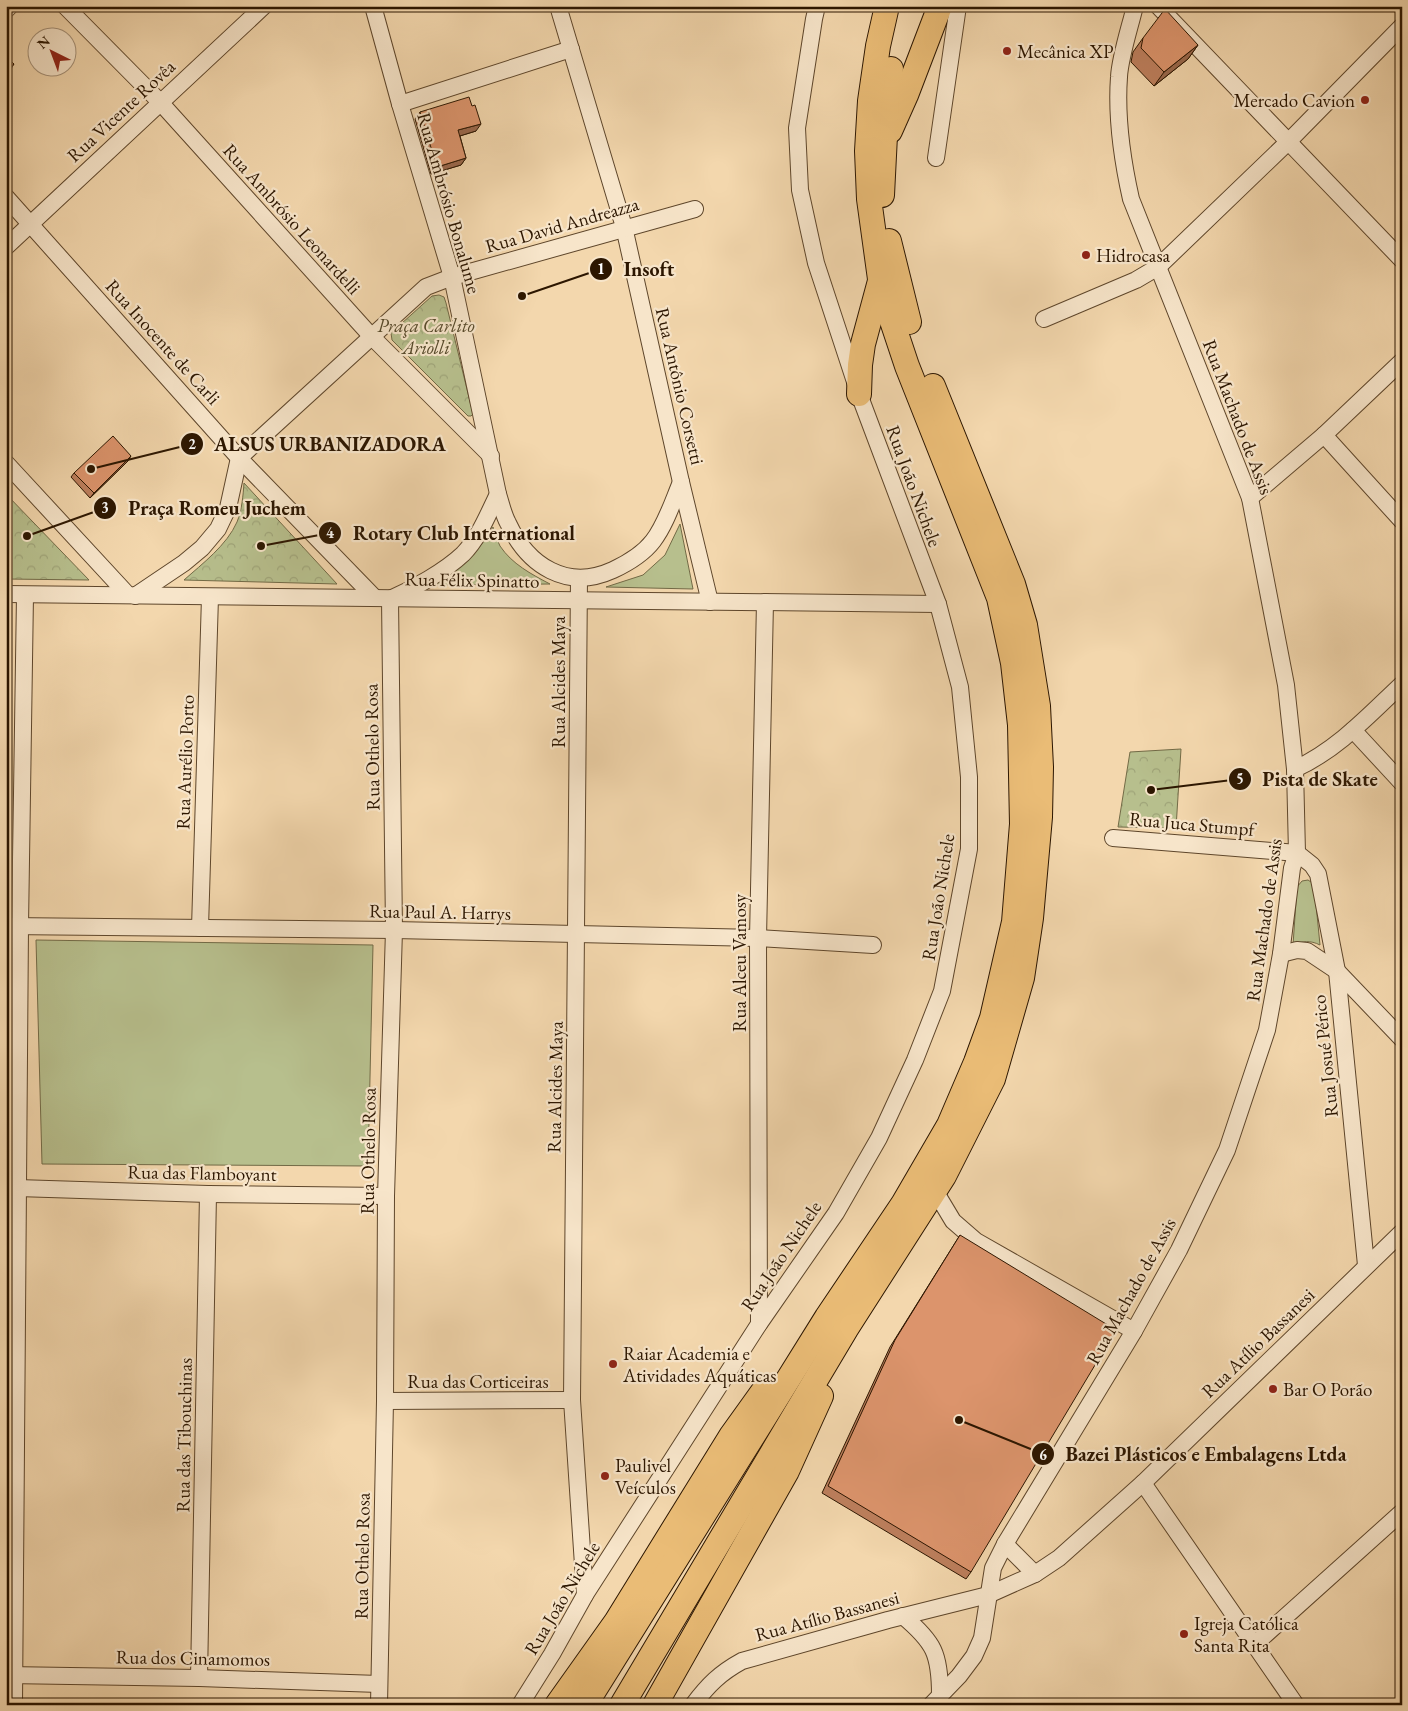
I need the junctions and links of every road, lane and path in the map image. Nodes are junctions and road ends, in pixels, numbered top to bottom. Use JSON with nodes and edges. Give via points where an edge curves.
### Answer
{"nodes":[{"id":1,"x":10,"y":6,"type":"edge"},
{"id":2,"x":65,"y":6,"type":"edge"},
{"id":3,"x":264,"y":6,"type":"edge"},
{"id":4,"x":373,"y":6,"type":"edge"},
{"id":5,"x":558,"y":6,"type":"edge"},
{"id":6,"x":817,"y":6,"type":"edge"},
{"id":7,"x":887,"y":6,"type":"edge"},
{"id":8,"x":903,"y":6,"type":"edge"},
{"id":9,"x":940,"y":6,"type":"edge"},
{"id":10,"x":958,"y":6,"type":"edge"},
{"id":11,"x":1134,"y":6,"type":"edge"},
{"id":12,"x":1158,"y":6,"type":"edge"},
{"id":13,"x":6,"y":10,"type":"edge"},
{"id":14,"x":1402,"y":26,"type":"edge"},
{"id":15,"x":570,"y":49,"type":"junction"},
{"id":16,"x":160,"y":102,"type":"junction"},
{"id":17,"x":400,"y":104,"type":"junction"},
{"id":18,"x":1288,"y":142,"type":"junction"},
{"id":19,"x":886,"y":145,"type":"junction"},
{"id":20,"x":936,"y":158,"type":"dead end"},
{"id":21,"x":6,"y":197,"type":"edge"},
{"id":22,"x":695,"y":209,"type":"dead end"},
{"id":23,"x":30,"y":223,"type":"junction"},
{"id":24,"x":624,"y":228,"type":"junction"},
{"id":25,"x":6,"y":246,"type":"edge"},
{"id":26,"x":1402,"y":260,"type":"edge"},
{"id":27,"x":1158,"y":267,"type":"junction"},
{"id":28,"x":452,"y":277,"type":"junction"},
{"id":29,"x":880,"y":279,"type":"junction"},
{"id":30,"x":1044,"y":319,"type":"dead end"},
{"id":31,"x":372,"y":337,"type":"junction"},
{"id":32,"x":1402,"y":361,"type":"edge"},
{"id":33,"x":859,"y":394,"type":"junction"},
{"id":34,"x":1324,"y":435,"type":"junction"},
{"id":35,"x":491,"y":456,"type":"junction"},
{"id":36,"x":239,"y":458,"type":"junction"},
{"id":37,"x":6,"y":463,"type":"edge"},
{"id":38,"x":682,"y":482,"type":"junction"},
{"id":39,"x":498,"y":494,"type":"junction"},
{"id":40,"x":1250,"y":498,"type":"junction"},
{"id":41,"x":1402,"y":521,"type":"edge"},
{"id":42,"x":579,"y":578,"type":"junction"},
{"id":43,"x":6,"y":594,"type":"edge"},
{"id":44,"x":25,"y":595,"type":"junction"},
{"id":45,"x":131,"y":596,"type":"junction"},
{"id":46,"x":210,"y":597,"type":"junction"},
{"id":47,"x":382,"y":599,"type":"junction"},
{"id":48,"x":578,"y":601,"type":"junction"},
{"id":49,"x":710,"y":602,"type":"junction"},
{"id":50,"x":765,"y":602,"type":"junction"},
{"id":51,"x":938,"y":604,"type":"junction"},
{"id":52,"x":1402,"y":684,"type":"edge"},
{"id":53,"x":1353,"y":730,"type":"junction"},
{"id":54,"x":1295,"y":769,"type":"junction"},
{"id":55,"x":1402,"y":783,"type":"edge"},
{"id":56,"x":1114,"y":838,"type":"dead end"},
{"id":57,"x":1297,"y":853,"type":"junction"},
{"id":58,"x":13,"y":926,"type":"edge"},
{"id":59,"x":200,"y":928,"type":"junction"},
{"id":60,"x":394,"y":930,"type":"junction"},
{"id":61,"x":577,"y":935,"type":"junction"},
{"id":62,"x":758,"y":938,"type":"junction"},
{"id":63,"x":873,"y":945,"type":"dead end"},
{"id":64,"x":1281,"y":954,"type":"junction"},
{"id":65,"x":1337,"y":971,"type":"junction"},
{"id":66,"x":1402,"y":1039,"type":"edge"},
{"id":67,"x":12,"y":1099,"type":"edge"},
{"id":68,"x":18,"y":1188,"type":"junction"},
{"id":69,"x":935,"y":1191,"type":"junction"},
{"id":70,"x":208,"y":1194,"type":"junction"},
{"id":71,"x":386,"y":1196,"type":"junction"},
{"id":72,"x":1402,"y":1232,"type":"edge"},
{"id":73,"x":1366,"y":1265,"type":"junction"},
{"id":74,"x":12,"y":1289,"type":"edge"},
{"id":75,"x":837,"y":1323,"type":"junction"},
{"id":76,"x":759,"y":1324,"type":"junction"},
{"id":77,"x":1134,"y":1331,"type":"junction"},
{"id":78,"x":572,"y":1400,"type":"junction"},
{"id":79,"x":385,"y":1402,"type":"junction"},
{"id":80,"x":11,"y":1482,"type":"edge"},
{"id":81,"x":1144,"y":1483,"type":"junction"},
{"id":82,"x":1402,"y":1512,"type":"edge"},
{"id":83,"x":1005,"y":1544,"type":"junction"},
{"id":84,"x":1035,"y":1574,"type":"junction"},
{"id":85,"x":585,"y":1595,"type":"junction"},
{"id":86,"x":988,"y":1595,"type":"junction"},
{"id":87,"x":903,"y":1616,"type":"junction"},
{"id":88,"x":1256,"y":1644,"type":"junction"},
{"id":89,"x":10,"y":1675,"type":"edge"},
{"id":90,"x":199,"y":1678,"type":"junction"},
{"id":91,"x":379,"y":1684,"type":"junction"},
{"id":92,"x":935,"y":1700,"type":"edge"},
{"id":93,"x":14,"y":1705,"type":"edge"},
{"id":94,"x":379,"y":1705,"type":"edge"},
{"id":95,"x":520,"y":1705,"type":"edge"},
{"id":96,"x":557,"y":1705,"type":"edge"},
{"id":97,"x":584,"y":1705,"type":"edge"},
{"id":98,"x":622,"y":1705,"type":"edge"},
{"id":99,"x":655,"y":1705,"type":"edge"},
{"id":100,"x":693,"y":1705,"type":"edge"},
{"id":101,"x":1296,"y":1705,"type":"edge"}],
"edges":[{"from":1,"to":13,"type":"street"},
{"from":2,"to":16,"type":"street","name":"Rua Ambrósio Leonardelli"},
{"from":3,"to":16,"type":"street","name":"Rua Vicente Rovêa"},
{"from":4,"to":17,"type":"street","name":"Rua Ambrósio Bonalume"},
{"from":5,"to":15,"type":"street","name":"Rua Antônio Corsetti"},
{"from":6,"to":33,"type":"street","name":"Rua João Nichele","via":[[797,128],[800,190],[816,263]]},
{"from":7,"to":29,"type":"highway","via":[[871,92],[867,151],[868,199]]},
{"from":8,"to":19,"type":"highway","via":[[887,96]]},
{"from":9,"to":19,"type":"highway"},
{"from":10,"to":20,"type":"street"},
{"from":11,"to":27,"type":"street","name":"Rua Machado de Assis","via":[[1119,76],[1119,119],[1124,166],[1132,199]]},
{"from":12,"to":18,"type":"street"},
{"from":14,"to":18,"type":"street"},
{"from":15,"to":17,"type":"street"},
{"from":15,"to":24,"type":"street","name":"Rua Antônio Corsetti"},
{"from":16,"to":23,"type":"street","name":"Rua Vicente Rovêa"},
{"from":16,"to":31,"type":"street","name":"Rua Ambrósio Leonardelli"},
{"from":17,"to":28,"type":"street","name":"Rua Ambrósio Bonalume"},
{"from":18,"to":26,"type":"street"},
{"from":18,"to":27,"type":"street"},
{"from":19,"to":69,"type":"highway","via":[[882,192],[891,254],[921,359],[994,535],[1025,625],[1038,706],[1041,767],[1036,872],[1022,978],[993,1079]]},
{"from":21,"to":23,"type":"street","name":"Rua Inocente de Carli"},
{"from":22,"to":24,"type":"street","name":"Rua David Andreazza"},
{"from":23,"to":25,"type":"street","name":"Rua Vicente Rovêa"},
{"from":23,"to":36,"type":"street","name":"Rua Inocente de Carli"},
{"from":24,"to":28,"type":"street","name":"Rua David Andreazza"},
{"from":24,"to":38,"type":"street","name":"Rua Antônio Corsetti"},
{"from":27,"to":30,"type":"street","via":[[1136,280]]},
{"from":27,"to":40,"type":"street","name":"Rua Machado de Assis"},
{"from":28,"to":31,"type":"street","name":"Rua David Andreazza","via":[[426,287]]},
{"from":28,"to":35,"type":"street","name":"Rua Ambrósio Bonalume"},
{"from":29,"to":33,"type":"highway","via":[[863,344]]},
{"from":29,"to":75,"type":"highway","via":[[907,366],[999,598],[1013,663],[1020,725],[1022,824],[1014,922],[992,1018],[976,1062],[949,1125]]},
{"from":31,"to":35,"type":"street","name":"Rua Ambrósio Leonardelli"},
{"from":31,"to":36,"type":"street","name":"Rua David Andreazza"},
{"from":32,"to":34,"type":"street"},
{"from":33,"to":51,"type":"street","name":"Rua João Nichele"},
{"from":34,"to":40,"type":"street"},
{"from":34,"to":41,"type":"street"},
{"from":35,"to":39,"type":"street","name":"Rua Ambrósio Bonalume"},
{"from":36,"to":45,"type":"street","via":[[228,508],[218,529],[190,558]]},
{"from":36,"to":47,"type":"street","name":"Rua Inocente de Carli"},
{"from":37,"to":45,"type":"street"},
{"from":38,"to":42,"type":"street","name":"Rua Ambrósio Bonalume","via":[[653,541],[630,562],[603,575]]},
{"from":38,"to":49,"type":"street","name":"Rua Antônio Corsetti"},
{"from":39,"to":42,"type":"street","name":"Rua Ambrósio Bonalume","via":[[507,522],[520,544],[539,564],[560,576]]},
{"from":39,"to":47,"type":"street","via":[[463,554],[413,589]]},
{"from":40,"to":54,"type":"street","name":"Rua Machado de Assis","via":[[1286,685]]},
{"from":42,"to":48,"type":"street","name":"Rua Alcides Maya"},
{"from":43,"to":44,"type":"street","name":"Rua Félix Spinatto"},
{"from":44,"to":45,"type":"street","name":"Rua Félix Spinatto"},
{"from":44,"to":58,"type":"street"},
{"from":45,"to":46,"type":"street","name":"Rua Félix Spinatto"},
{"from":46,"to":47,"type":"street","name":"Rua Félix Spinatto"},
{"from":46,"to":59,"type":"street","name":"Rua Aurélio Porto"},
{"from":47,"to":48,"type":"street","name":"Rua Félix Spinatto"},
{"from":47,"to":60,"type":"street","name":"Rua Othelo Rosa"},
{"from":48,"to":49,"type":"street","name":"Rua Félix Spinatto"},
{"from":48,"to":61,"type":"street","name":"Rua Alcides Maya"},
{"from":49,"to":50,"type":"street","name":"Rua Félix Spinatto"},
{"from":50,"to":51,"type":"street","name":"Rua Félix Spinatto"},
{"from":50,"to":62,"type":"street","name":"Rua Alceu Vamosy"},
{"from":51,"to":76,"type":"street","name":"Rua João Nichele","via":[[960,687],[969,777],[969,849],[942,991],[879,1138],[836,1213]]},
{"from":52,"to":53,"type":"street"},
{"from":53,"to":54,"type":"street","via":[[1313,761]]},
{"from":53,"to":55,"type":"street"},
{"from":54,"to":57,"type":"street","name":"Rua Machado de Assis"},
{"from":56,"to":57,"type":"street","name":"Rua Juca Stumpf"},
{"from":57,"to":64,"type":"street","name":"Rua Machado de Assis","via":[[1292,868]]},
{"from":57,"to":65,"type":"street","name":"Rua Josué Périco","via":[[1318,874]]},
{"from":58,"to":59,"type":"street","name":"Rua Paul A. Harrys"},
{"from":58,"to":67,"type":"street"},
{"from":59,"to":60,"type":"street","name":"Rua Paul A. Harrys"},
{"from":60,"to":61,"type":"street","name":"Rua Paul A. Harrys"},
{"from":60,"to":71,"type":"street","name":"Rua Othelo Rosa"},
{"from":61,"to":62,"type":"street","name":"Rua Paul A. Harrys"},
{"from":61,"to":78,"type":"street","name":"Rua Alcides Maya"},
{"from":62,"to":63,"type":"street","name":"Rua Paul A. Harrys"},
{"from":62,"to":76,"type":"street","name":"Rua Alceu Vamosy"},
{"from":64,"to":65,"type":"street","via":[[1307,951]]},
{"from":64,"to":77,"type":"street","name":"Rua Machado de Assis","via":[[1267,1030],[1227,1150],[1179,1250]]},
{"from":65,"to":66,"type":"street"},
{"from":65,"to":73,"type":"street","name":"Rua Josué Périco"},
{"from":67,"to":68,"type":"street"},
{"from":68,"to":70,"type":"street","name":"Rua das Flamboyant"},
{"from":68,"to":74,"type":"street"},
{"from":69,"to":75,"type":"highway"},
{"from":69,"to":77,"type":"street","via":[[952,1221],[976,1241]]},
{"from":70,"to":71,"type":"street","name":"Rua das Flamboyant"},
{"from":70,"to":90,"type":"street","name":"Rua das Tibouchinas"},
{"from":71,"to":79,"type":"street","name":"Rua Othelo Rosa"},
{"from":72,"to":73,"type":"street","name":"Rua Atílio Bassanesi"},
{"from":73,"to":81,"type":"street","name":"Rua Atílio Bassanesi"},
{"from":74,"to":80,"type":"street"},
{"from":75,"to":96,"type":"highway","via":[[780,1369],[731,1436],[616,1622]]},
{"from":75,"to":97,"type":"highway"},
{"from":75,"to":98,"type":"highway"},
{"from":75,"to":99,"type":"highway","via":[[815,1411],[787,1471]]},
{"from":76,"to":85,"type":"street","name":"Rua João Nichele"},
{"from":77,"to":83,"type":"street","name":"Rua Machado de Assis"},
{"from":78,"to":79,"type":"street","name":"Rua das Corticeiras"},
{"from":78,"to":85,"type":"street","name":"Rua Alcides Maya"},
{"from":79,"to":91,"type":"street","name":"Rua Othelo Rosa"},
{"from":80,"to":89,"type":"street"},
{"from":81,"to":84,"type":"street","name":"Rua Atílio Bassanesi","via":[[1059,1558]]},
{"from":81,"to":88,"type":"street"},
{"from":82,"to":88,"type":"street"},
{"from":83,"to":84,"type":"street"},
{"from":83,"to":86,"type":"street","name":"Rua Machado de Assis","via":[[993,1568]]},
{"from":84,"to":86,"type":"street","name":"Rua Atílio Bassanesi"},
{"from":85,"to":95,"type":"street","name":"Rua João Nichele"},
{"from":86,"to":87,"type":"street","name":"Rua Atílio Bassanesi"},
{"from":86,"to":92,"type":"street","name":"Rua Machado de Assis","via":[[982,1638],[974,1656]]},
{"from":87,"to":92,"type":"street","name":"Rua Machado de Assis","via":[[927,1638],[934,1650],[940,1677]]},
{"from":87,"to":100,"type":"street","name":"Rua Atílio Bassanesi","via":[[742,1661],[711,1682]]},
{"from":88,"to":101,"type":"street"},
{"from":89,"to":90,"type":"street","name":"Rua dos Cinamomos"},
{"from":89,"to":93,"type":"street"},
{"from":90,"to":91,"type":"street","name":"Rua dos Cinamomos"},
{"from":91,"to":94,"type":"street","name":"Rua Othelo Rosa"}]}
